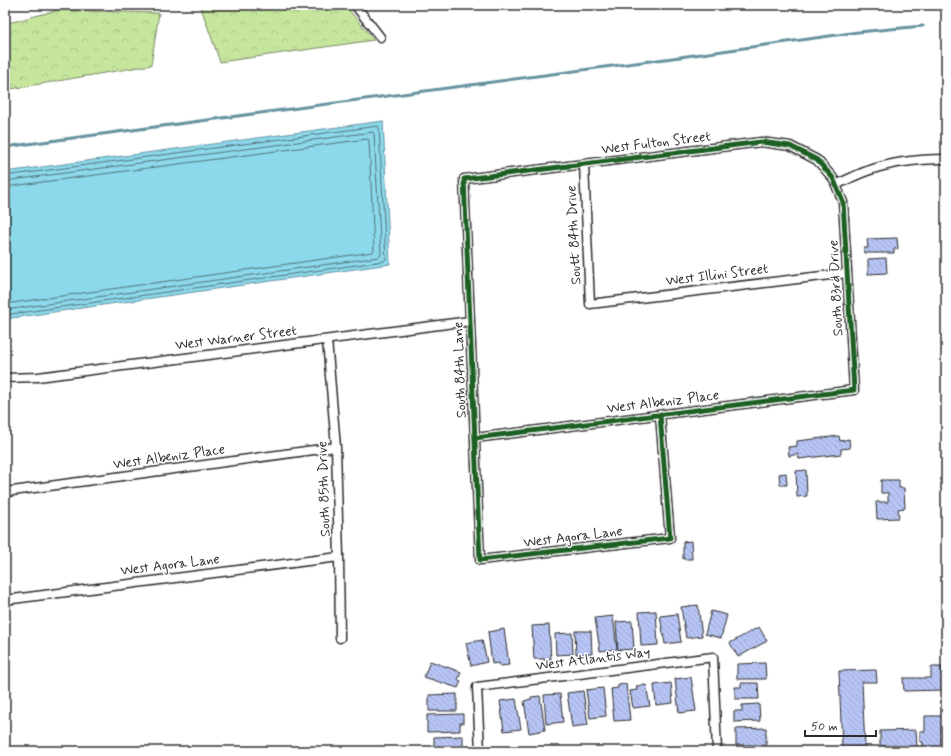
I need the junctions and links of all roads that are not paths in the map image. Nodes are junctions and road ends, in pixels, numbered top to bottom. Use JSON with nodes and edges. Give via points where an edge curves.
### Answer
{"nodes":[{"id":1,"x":355,"y":5,"type":"edge"},
{"id":2,"x":380,"y":37,"type":"dead end"},
{"id":3,"x":946,"y":159,"type":"edge"},
{"id":4,"x":584,"y":164,"type":"junction"},
{"id":5,"x":464,"y":179,"type":"joint"},
{"id":6,"x":836,"y":185,"type":"junction"},
{"id":7,"x":847,"y":273,"type":"junction"},
{"id":8,"x":590,"y":304,"type":"joint"},
{"id":9,"x":470,"y":321,"type":"junction"},
{"id":10,"x":327,"y":340,"type":"junction"},
{"id":11,"x":5,"y":378,"type":"edge"},
{"id":12,"x":854,"y":390,"type":"joint"},
{"id":13,"x":660,"y":415,"type":"junction"},
{"id":14,"x":475,"y":438,"type":"junction"},
{"id":15,"x":336,"y":448,"type":"junction"},
{"id":16,"x":5,"y":492,"type":"edge"},
{"id":17,"x":339,"y":557,"type":"junction"},
{"id":18,"x":480,"y":560,"type":"joint"},
{"id":19,"x":5,"y":600,"type":"edge"},
{"id":20,"x":340,"y":638,"type":"dead end"},
{"id":21,"x":480,"y":751,"type":"edge"},
{"id":22,"x":717,"y":751,"type":"edge"}],
"edges":[{"from":1,"to":2,"type":"street"},
{"from":3,"to":6,"type":"street","via":[[893,164],[867,171]]},
{"from":4,"to":5,"type":"street","name":"West Fulton Street"},
{"from":4,"to":6,"type":"street","name":"West Fulton Street","via":[[761,142],[790,146],[816,160],[833,178]]},
{"from":4,"to":8,"type":"street","name":"Soutt 84th Drive"},
{"from":5,"to":9,"type":"street","name":"South 84th Lane"},
{"from":6,"to":7,"type":"street","name":"South 83rd Drive","via":[[843,202]]},
{"from":7,"to":8,"type":"street","name":"West Illini Street"},
{"from":7,"to":12,"type":"street","name":"South 83rd Drive"},
{"from":9,"to":10,"type":"street","name":"West Warner Street"},
{"from":9,"to":14,"type":"street","name":"South 84th Lane"},
{"from":10,"to":11,"type":"street","name":"West Warner Street","via":[[38,377]]},
{"from":10,"to":15,"type":"street","name":"South 85th Drive"},
{"from":12,"to":13,"type":"street","name":"West Albeniz Place"},
{"from":13,"to":14,"type":"street","name":"West Albeniz Place"},
{"from":13,"to":18,"type":"street","name":"West Agora Lane","via":[[670,538]]},
{"from":14,"to":18,"type":"street","name":"South 84th Lane"},
{"from":15,"to":16,"type":"street","name":"West Albeniz Place"},
{"from":15,"to":17,"type":"street","name":"South 85th Drive"},
{"from":17,"to":19,"type":"street","name":"West Agora Lane"},
{"from":17,"to":20,"type":"street","name":"South 85th Drive"},
{"from":21,"to":22,"type":"street","name":"West Atlantis Way","via":[[477,687],[713,658]]}]}
